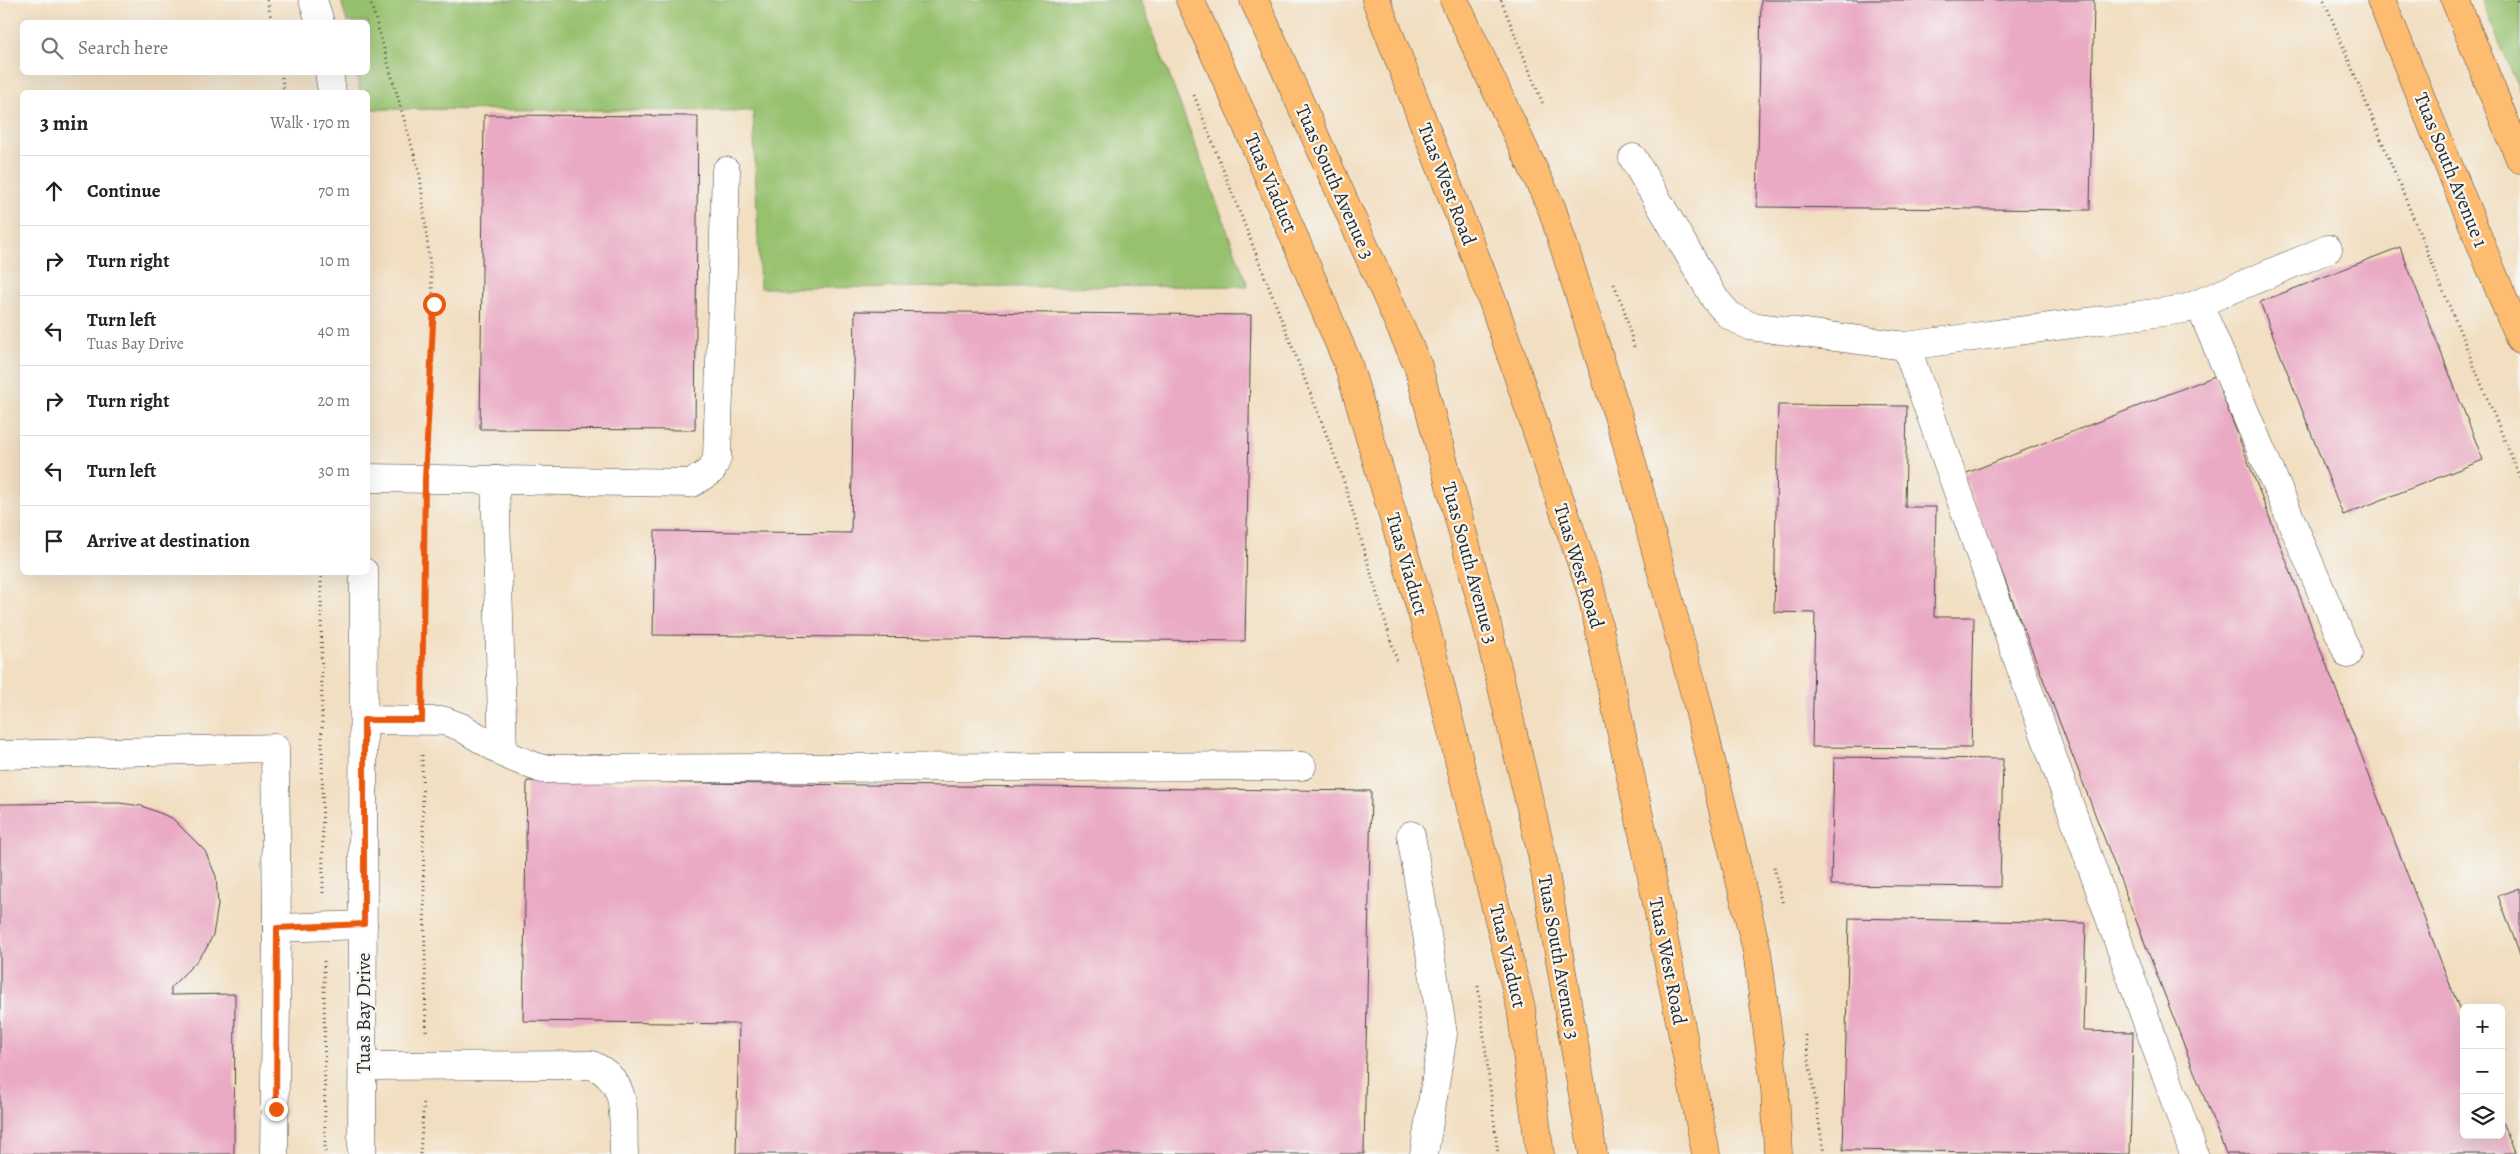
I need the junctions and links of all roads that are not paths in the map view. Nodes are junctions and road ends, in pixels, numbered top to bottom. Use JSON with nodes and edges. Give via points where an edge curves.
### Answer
{"nodes":[{"id":1,"x":313,"y":0,"type":"edge"},
{"id":2,"x":1190,"y":0,"type":"edge"},
{"id":3,"x":1254,"y":0,"type":"edge"},
{"id":4,"x":1376,"y":0,"type":"edge"},
{"id":5,"x":1454,"y":0,"type":"edge"},
{"id":6,"x":2382,"y":0,"type":"edge"},
{"id":7,"x":2455,"y":0,"type":"edge"},
{"id":8,"x":319,"y":20,"type":"edge"},
{"id":9,"x":329,"y":75,"type":"edge"},
{"id":10,"x":332,"y":90,"type":"edge"},
{"id":11,"x":1633,"y":158,"type":"dead end"},
{"id":12,"x":2520,"y":159,"type":"edge"},
{"id":13,"x":726,"y":171,"type":"dead end"},
{"id":14,"x":2328,"y":249,"type":"dead end"},
{"id":15,"x":2199,"y":304,"type":"junction"},
{"id":16,"x":2520,"y":340,"type":"edge"},
{"id":17,"x":1906,"y":346,"type":"junction"},
{"id":18,"x":370,"y":478,"type":"edge"},
{"id":19,"x":494,"y":480,"type":"junction"},
{"id":20,"x":364,"y":575,"type":"edge"},
{"id":21,"x":2348,"y":654,"type":"dead end"},
{"id":22,"x":364,"y":720,"type":"junction"},
{"id":23,"x":503,"y":753,"type":"junction"},
{"id":24,"x":0,"y":755,"type":"edge"},
{"id":25,"x":1302,"y":766,"type":"dead end"},
{"id":26,"x":1411,"y":835,"type":"dead end"},
{"id":27,"x":364,"y":924,"type":"junction"},
{"id":28,"x":277,"y":928,"type":"junction"},
{"id":29,"x":363,"y":1066,"type":"junction"},
{"id":30,"x":274,"y":1154,"type":"edge"},
{"id":31,"x":362,"y":1154,"type":"edge"},
{"id":32,"x":624,"y":1154,"type":"edge"},
{"id":33,"x":1424,"y":1154,"type":"edge"},
{"id":34,"x":1540,"y":1154,"type":"edge"},
{"id":35,"x":1593,"y":1154,"type":"edge"},
{"id":36,"x":1706,"y":1154,"type":"edge"},
{"id":37,"x":1778,"y":1154,"type":"edge"},
{"id":38,"x":2194,"y":1154,"type":"edge"}],
"edges":[{"from":1,"to":8,"type":"street"},
{"from":2,"to":34,"type":"main road","name":"Tuas Viaduct","via":[[1348,364],[1424,620],[1521,1008]]},
{"from":3,"to":35,"type":"main road","name":"Tuas South Avenue 3","via":[[1418,366],[1485,616],[1542,855]]},
{"from":4,"to":36,"type":"main road","name":"Tuas West Road","via":[[1494,305],[1590,591],[1646,848]]},
{"from":5,"to":37,"type":"main road","via":[[1552,209],[1626,441],[1697,702],[1757,950],[1775,1088]]},
{"from":6,"to":16,"type":"main road","name":"Tuas South Avenue 1"},
{"from":7,"to":12,"type":"main road"},
{"from":9,"to":10,"type":"street"},
{"from":11,"to":17,"type":"street","via":[[1715,299],[1729,315],[1750,326]]},
{"from":13,"to":19,"type":"street","via":[[717,458],[712,470],[692,483]]},
{"from":14,"to":15,"type":"street"},
{"from":15,"to":17,"type":"street","via":[[2185,309]]},
{"from":15,"to":21,"type":"street"},
{"from":17,"to":38,"type":"street"},
{"from":18,"to":19,"type":"street"},
{"from":19,"to":23,"type":"street"},
{"from":20,"to":22,"type":"street","name":"Tuas Bay Drive"},
{"from":22,"to":23,"type":"street","via":[[445,721]]},
{"from":22,"to":27,"type":"street","name":"Tuas Bay Drive"},
{"from":23,"to":25,"type":"street","via":[[542,770]]},
{"from":24,"to":28,"type":"street","via":[[275,748]]},
{"from":26,"to":33,"type":"street","via":[[1443,1034]]},
{"from":27,"to":28,"type":"street"},
{"from":27,"to":29,"type":"street","name":"Tuas Bay Drive"},
{"from":28,"to":30,"type":"street"},
{"from":29,"to":31,"type":"street","name":"Tuas Bay Drive"},
{"from":29,"to":32,"type":"street","via":[[592,1064],[616,1081],[622,1093]]}]}
